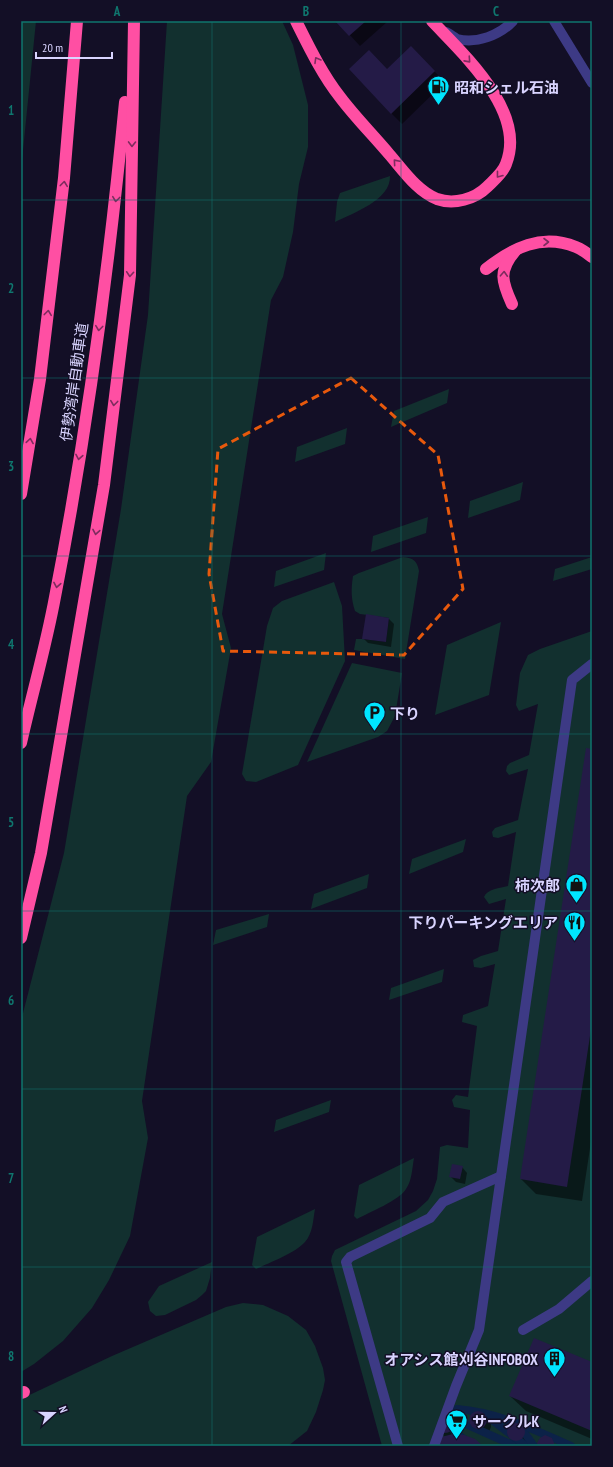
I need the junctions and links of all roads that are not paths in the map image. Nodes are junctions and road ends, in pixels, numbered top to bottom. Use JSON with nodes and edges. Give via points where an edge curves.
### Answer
{"nodes":[{"id":1,"x":77,"y":21,"type":"edge"},
{"id":2,"x":133,"y":21,"type":"edge"},
{"id":3,"x":296,"y":21,"type":"edge"},
{"id":4,"x":513,"y":21,"type":"edge"},
{"id":5,"x":554,"y":21,"type":"edge"},
{"id":6,"x":436,"y":25,"type":"edge"},
{"id":7,"x":592,"y":83,"type":"edge"},
{"id":8,"x":518,"y":247,"type":"junction"},
{"id":9,"x":592,"y":257,"type":"edge"},
{"id":10,"x":486,"y":269,"type":"dead end"},
{"id":11,"x":512,"y":304,"type":"dead end"},
{"id":12,"x":21,"y":494,"type":"edge"},
{"id":13,"x":592,"y":664,"type":"edge"},
{"id":14,"x":21,"y":743,"type":"edge"},
{"id":15,"x":21,"y":938,"type":"edge"},
{"id":16,"x":501,"y":1176,"type":"junction"},
{"id":17,"x":592,"y":1281,"type":"edge"},
{"id":18,"x":523,"y":1330,"type":"dead end"},
{"id":19,"x":398,"y":1446,"type":"edge"},
{"id":20,"x":434,"y":1446,"type":"edge"}],
"edges":[{"from":12,"to":1,"type":"highway","one_way":true,"via":[[40,379],[64,186]]},
{"from":2,"to":14,"type":"highway","name":"伊勢湾岸自動車道","one_way":true,"via":[[117,186],[91,392],[55,598]]},
{"from":2,"to":15,"type":"highway","one_way":true,"via":[[129,283],[104,485],[41,853]]},
{"from":6,"to":3,"type":"highway","one_way":true,"via":[[481,74],[505,115],[510,133],[510,150],[506,164],[498,176],[485,190],[469,199],[453,202],[438,199],[422,191],[404,171],[340,97]]},
{"from":4,"to":6,"type":"street","via":[[506,29],[490,37],[473,40],[457,39]]},
{"from":5,"to":7,"type":"street"},
{"from":8,"to":9,"type":"highway","one_way":true,"via":[[538,242],[559,242],[577,247]]},
{"from":8,"to":10,"type":"highway"},
{"from":11,"to":8,"type":"highway","one_way":true,"via":[[504,286],[503,272]]},
{"from":13,"to":16,"type":"street","via":[[572,680]]},
{"from":16,"to":19,"type":"street","via":[[443,1202],[430,1218],[350,1257],[346,1262]]},
{"from":16,"to":20,"type":"street","via":[[479,1330]]},
{"from":17,"to":18,"type":"street","via":[[559,1309]]}]}
